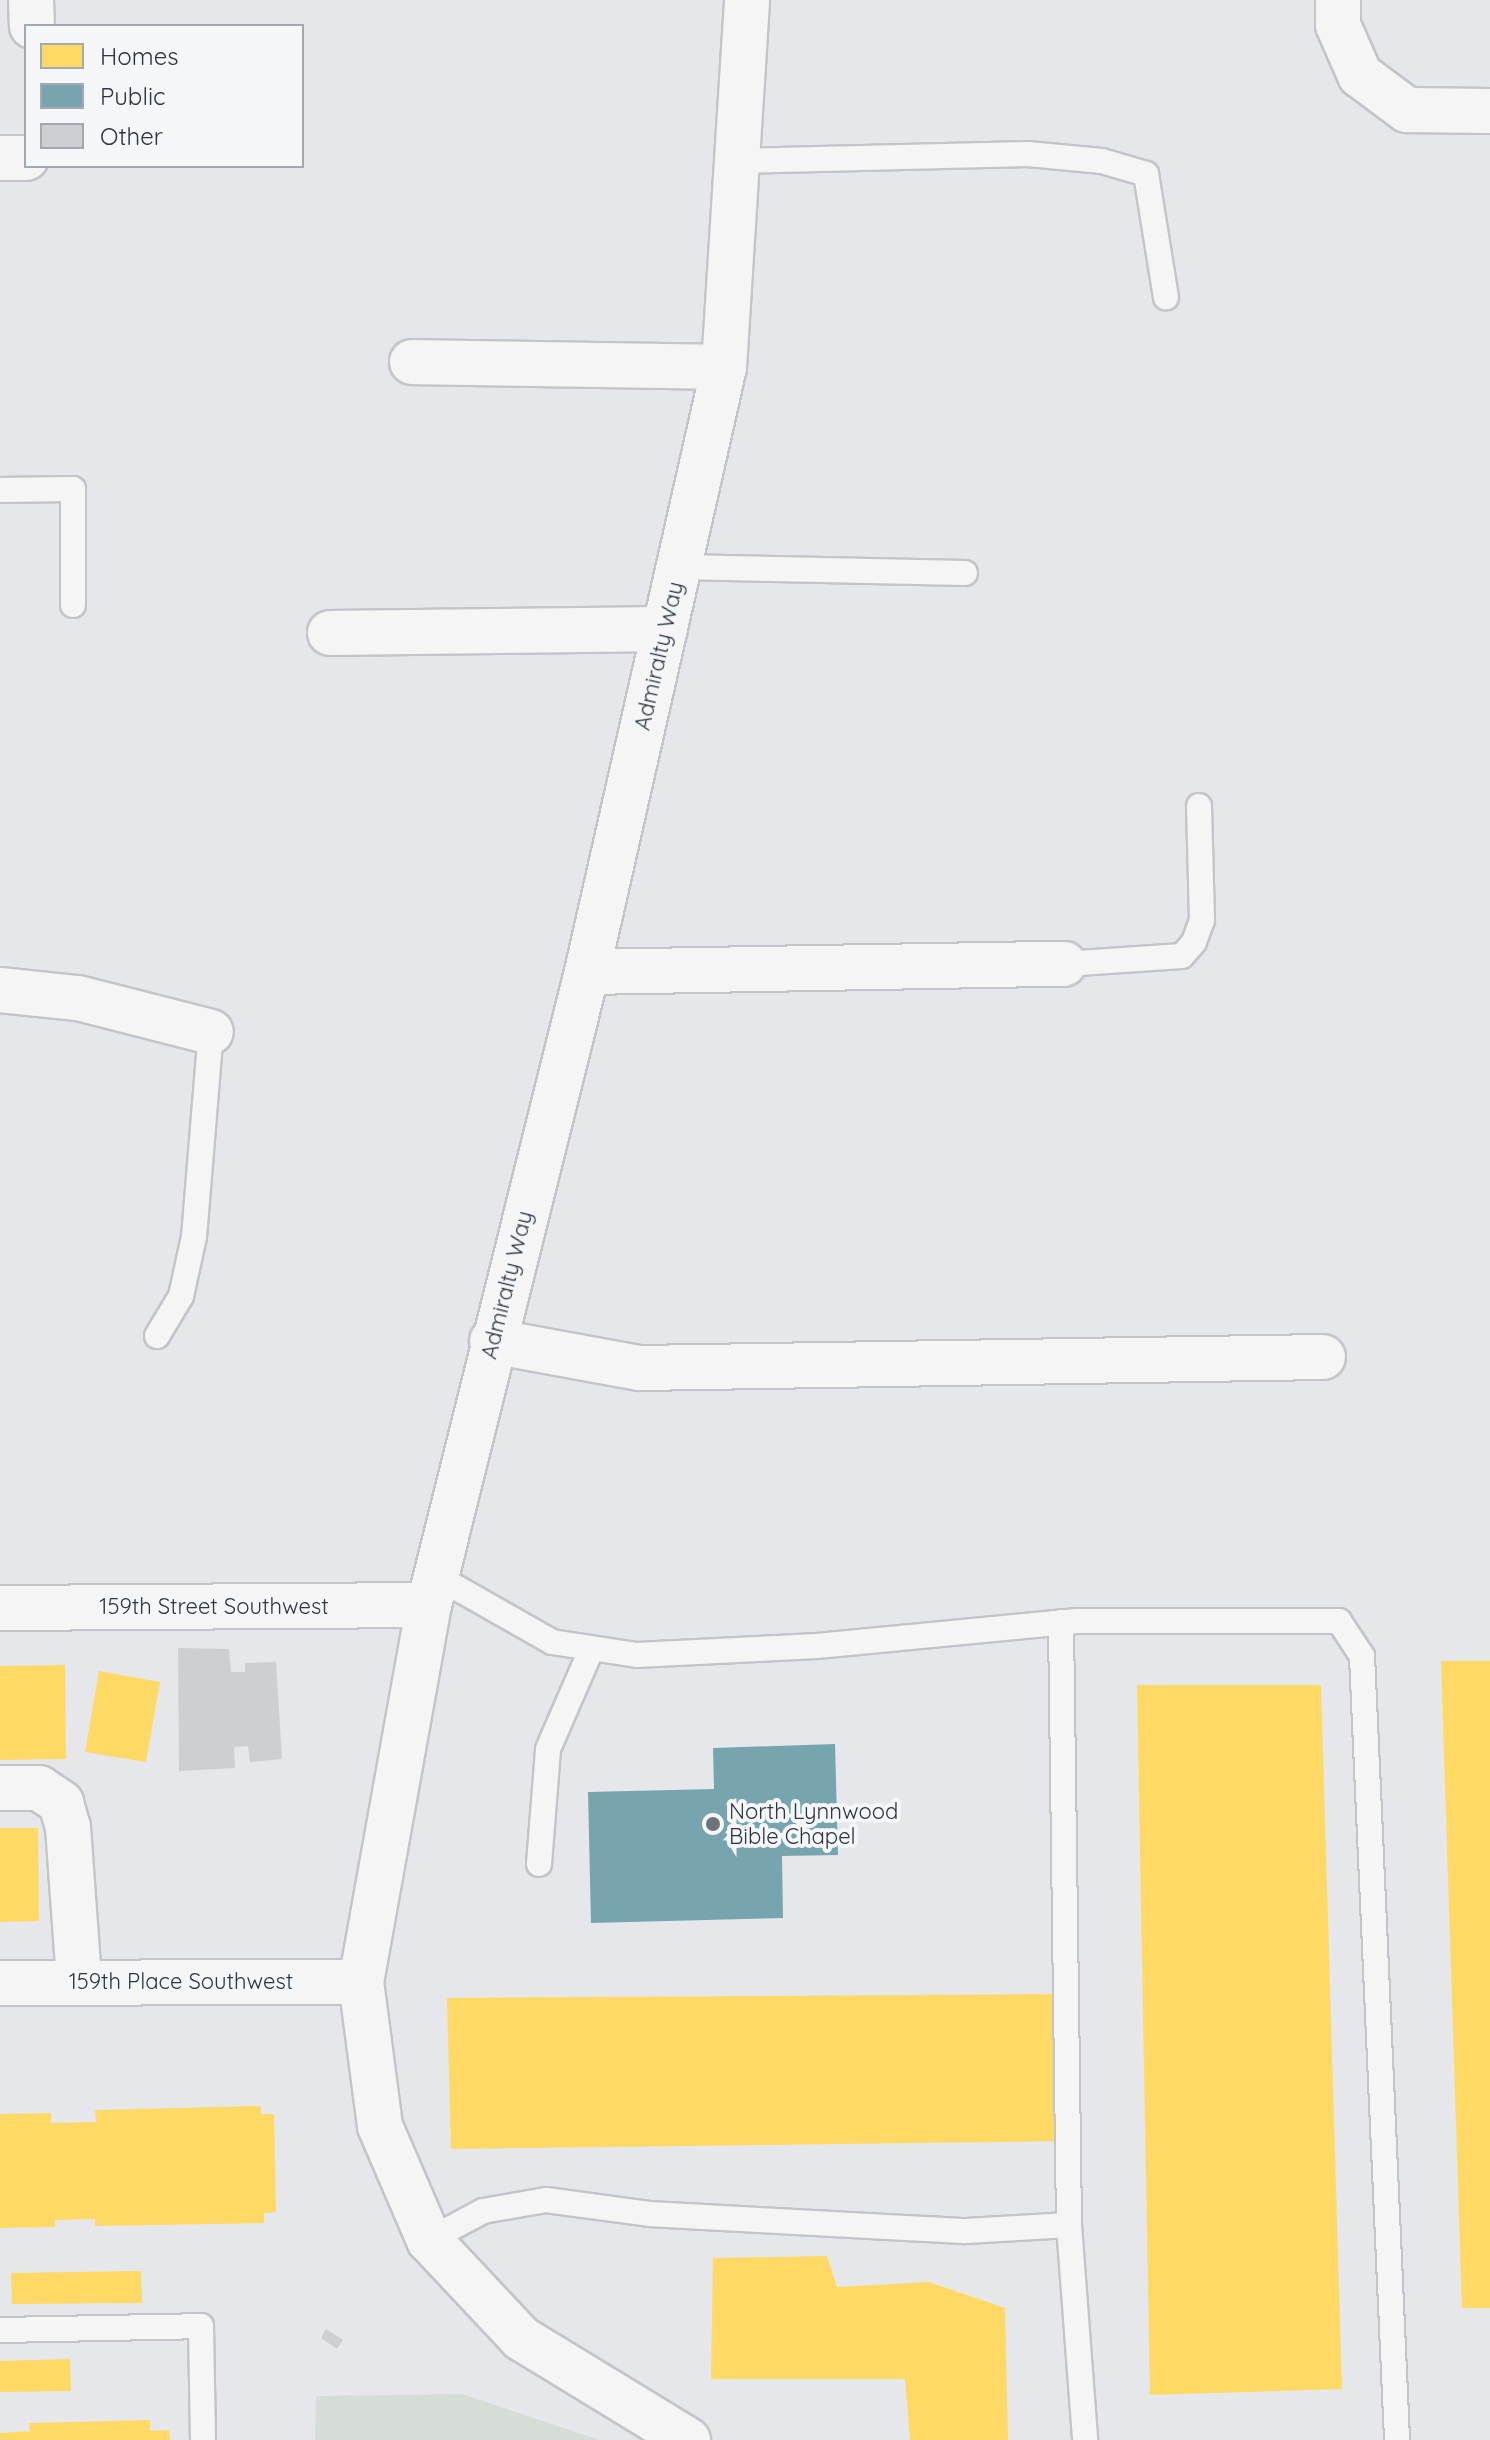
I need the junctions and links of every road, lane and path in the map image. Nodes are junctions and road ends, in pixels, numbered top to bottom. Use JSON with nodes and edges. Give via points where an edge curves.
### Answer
{"nodes":[{"id":1,"x":31,"y":0,"type":"edge"},
{"id":2,"x":747,"y":0,"type":"edge"},
{"id":3,"x":1338,"y":0,"type":"edge"},
{"id":4,"x":32,"y":24,"type":"edge"},
{"id":5,"x":1490,"y":111,"type":"edge"},
{"id":6,"x":0,"y":158,"type":"edge"},
{"id":7,"x":24,"y":158,"type":"edge"},
{"id":8,"x":737,"y":161,"type":"junction"},
{"id":9,"x":1166,"y":297,"type":"dead end"},
{"id":10,"x":412,"y":362,"type":"dead end"},
{"id":11,"x":724,"y":367,"type":"junction"},
{"id":12,"x":0,"y":490,"type":"edge"},
{"id":13,"x":679,"y":567,"type":"junction"},
{"id":14,"x":965,"y":573,"type":"dead end"},
{"id":15,"x":73,"y":605,"type":"dead end"},
{"id":16,"x":665,"y":629,"type":"junction"},
{"id":17,"x":330,"y":633,"type":"dead end"},
{"id":18,"x":1199,"y":806,"type":"dead end"},
{"id":19,"x":1064,"y":964,"type":"joint"},
{"id":20,"x":587,"y":972,"type":"junction"},
{"id":21,"x":0,"y":990,"type":"edge"},
{"id":22,"x":211,"y":1032,"type":"joint"},
{"id":23,"x":157,"y":1336,"type":"dead end"},
{"id":24,"x":492,"y":1341,"type":"junction"},
{"id":25,"x":1323,"y":1357,"type":"dead end"},
{"id":26,"x":432,"y":1591,"type":"junction"},
{"id":27,"x":0,"y":1608,"type":"edge"},
{"id":28,"x":1061,"y":1622,"type":"junction"},
{"id":29,"x":591,"y":1650,"type":"junction"},
{"id":30,"x":0,"y":1788,"type":"edge"},
{"id":31,"x":539,"y":1864,"type":"dead end"},
{"id":32,"x":79,"y":1982,"type":"junction"},
{"id":33,"x":361,"y":1982,"type":"junction"},
{"id":34,"x":0,"y":1983,"type":"edge"},
{"id":35,"x":1069,"y":2225,"type":"junction"},
{"id":36,"x":429,"y":2240,"type":"junction"},
{"id":37,"x":0,"y":2330,"type":"edge"},
{"id":38,"x":203,"y":2440,"type":"edge"},
{"id":39,"x":688,"y":2440,"type":"edge"},
{"id":40,"x":1085,"y":2440,"type":"edge"},
{"id":41,"x":1397,"y":2440,"type":"edge"}],
"edges":[{"from":1,"to":4,"type":"street"},
{"from":2,"to":8,"type":"street","name":"Admiralty Way"},
{"from":3,"to":5,"type":"street","via":[[1338,25],[1360,75],[1407,110]]},
{"from":6,"to":7,"type":"street"},
{"from":8,"to":9,"type":"lane","via":[[1028,154],[1102,161],[1146,174]]},
{"from":8,"to":11,"type":"street","name":"Admiralty Way"},
{"from":10,"to":11,"type":"street"},
{"from":11,"to":13,"type":"street","name":"Admiralty Way"},
{"from":12,"to":15,"type":"lane","via":[[73,489]]},
{"from":13,"to":14,"type":"lane"},
{"from":13,"to":16,"type":"street","name":"Admiralty Way"},
{"from":16,"to":17,"type":"street"},
{"from":16,"to":20,"type":"street","name":"Admiralty Way"},
{"from":18,"to":19,"type":"lane","via":[[1202,920],[1194,942],[1182,956]]},
{"from":19,"to":20,"type":"street"},
{"from":20,"to":24,"type":"street","name":"Admiralty Way"},
{"from":21,"to":22,"type":"street","via":[[78,998]]},
{"from":22,"to":23,"type":"lane","via":[[194,1237],[181,1296]]},
{"from":24,"to":25,"type":"street","via":[[639,1368]]},
{"from":24,"to":26,"type":"street","name":"Admiralty Way"},
{"from":26,"to":27,"type":"street","name":"159th Street Southwest"},
{"from":26,"to":29,"type":"lane","via":[[552,1642]]},
{"from":26,"to":33,"type":"street","name":"Admiralty Way"},
{"from":28,"to":29,"type":"lane","via":[[817,1646],[637,1655]]},
{"from":28,"to":35,"type":"lane"},
{"from":28,"to":41,"type":"lane","via":[[1339,1621],[1362,1656]]},
{"from":29,"to":31,"type":"lane","via":[[548,1749]]},
{"from":30,"to":32,"type":"street","via":[[39,1788],[61,1803],[68,1827]]},
{"from":32,"to":33,"type":"street","name":"159th Place Southwest"},
{"from":32,"to":34,"type":"street","name":"159th Place Southwest"},
{"from":33,"to":36,"type":"street","name":"Admiralty Way","via":[[380,2126]]},
{"from":35,"to":36,"type":"lane","via":[[966,2231],[649,2214],[546,2200],[483,2211]]},
{"from":35,"to":40,"type":"lane"},
{"from":36,"to":39,"type":"street","name":"Admiralty Way","via":[[521,2338]]},
{"from":37,"to":38,"type":"lane","via":[[201,2326]]}]}
